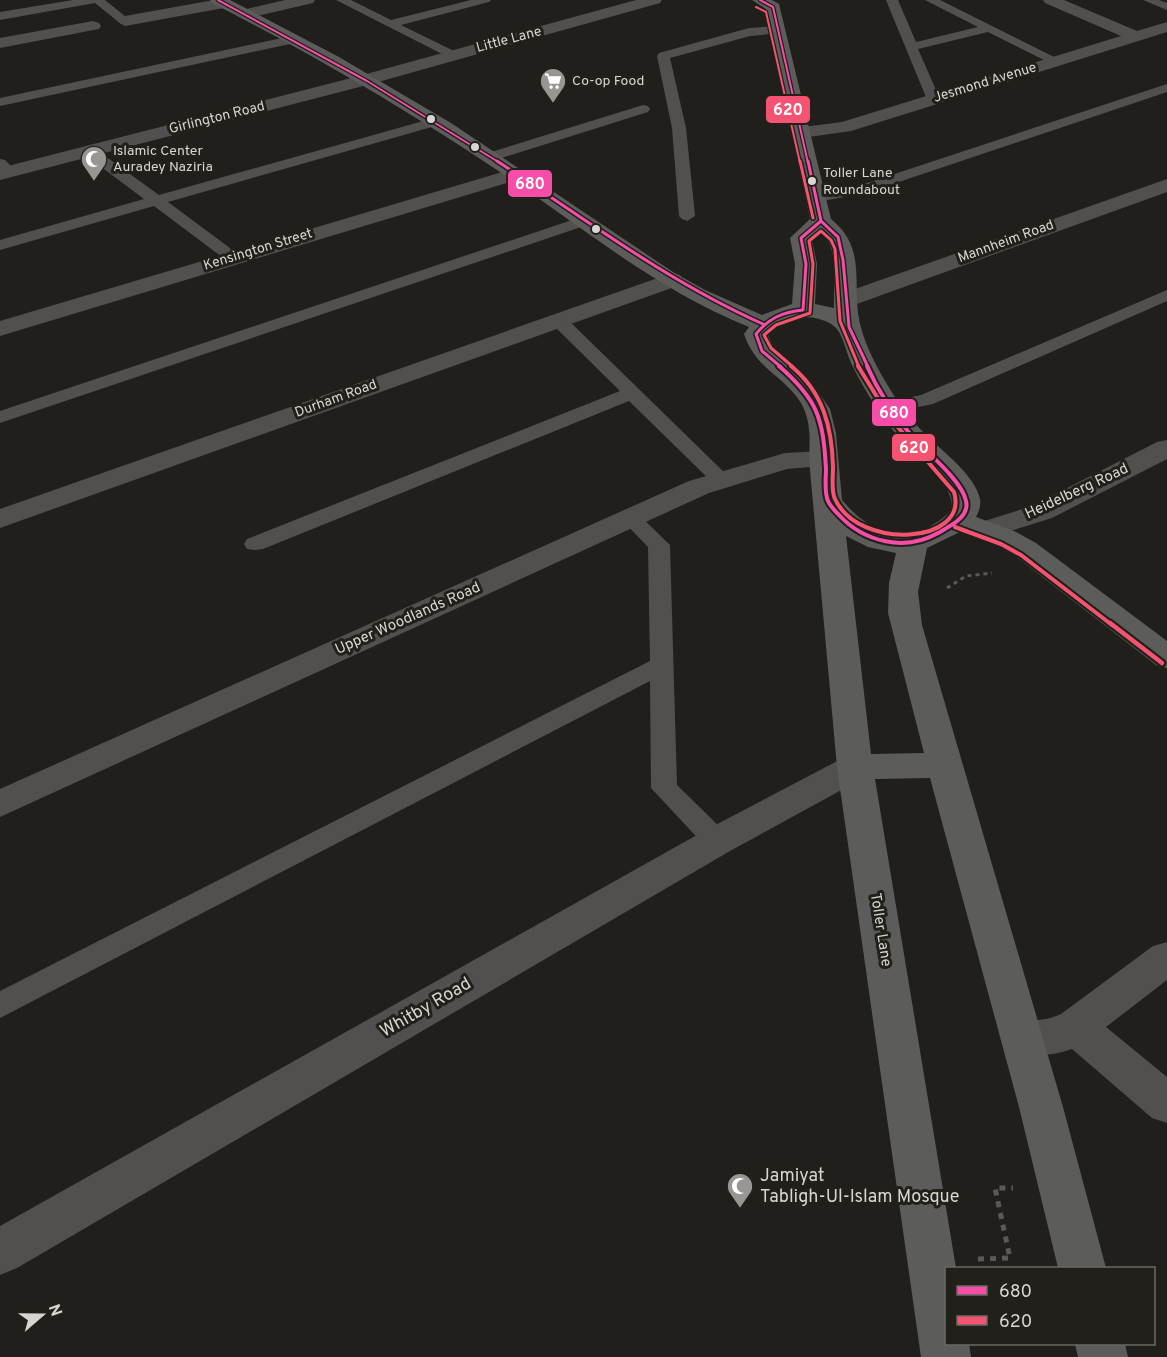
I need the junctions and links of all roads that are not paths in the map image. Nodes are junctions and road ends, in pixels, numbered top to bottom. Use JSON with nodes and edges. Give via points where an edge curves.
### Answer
{"nodes":[{"id":1,"x":93,"y":0,"type":"edge"},
{"id":2,"x":98,"y":0,"type":"edge"},
{"id":3,"x":307,"y":0,"type":"edge"},
{"id":4,"x":342,"y":0,"type":"edge"},
{"id":5,"x":485,"y":0,"type":"edge"},
{"id":6,"x":654,"y":0,"type":"edge"},
{"id":7,"x":892,"y":0,"type":"edge"},
{"id":8,"x":931,"y":0,"type":"edge"},
{"id":9,"x":1051,"y":0,"type":"edge"},
{"id":10,"x":1149,"y":0,"type":"edge"},
{"id":11,"x":221,"y":1,"type":"edge"},
{"id":12,"x":771,"y":2,"type":"edge"},
{"id":13,"x":1167,"y":7,"type":"edge"},
{"id":14,"x":244,"y":14,"type":"junction"},
{"id":15,"x":0,"y":16,"type":"edge"},
{"id":16,"x":125,"y":21,"type":"joint"},
{"id":17,"x":389,"y":24,"type":"junction"},
{"id":18,"x":93,"y":26,"type":"dead end"},
{"id":19,"x":1167,"y":27,"type":"edge"},
{"id":20,"x":990,"y":28,"type":"junction"},
{"id":21,"x":777,"y":30,"type":"junction"},
{"id":22,"x":1135,"y":36,"type":"junction"},
{"id":23,"x":291,"y":40,"type":"junction"},
{"id":24,"x":0,"y":43,"type":"edge"},
{"id":25,"x":911,"y":47,"type":"junction"},
{"id":26,"x":452,"y":55,"type":"junction"},
{"id":27,"x":1056,"y":61,"type":"junction"},
{"id":28,"x":365,"y":80,"type":"junction"},
{"id":29,"x":1167,"y":88,"type":"edge"},
{"id":30,"x":933,"y":99,"type":"junction"},
{"id":31,"x":0,"y":102,"type":"edge"},
{"id":32,"x":643,"y":110,"type":"dead end"},
{"id":33,"x":434,"y":122,"type":"junction"},
{"id":34,"x":802,"y":132,"type":"junction"},
{"id":35,"x":89,"y":151,"type":"junction"},
{"id":36,"x":490,"y":157,"type":"junction"},
{"id":37,"x":3,"y":169,"type":"edge"},
{"id":38,"x":516,"y":174,"type":"junction"},
{"id":39,"x":1167,"y":185,"type":"edge"},
{"id":40,"x":817,"y":197,"type":"junction"},
{"id":41,"x":155,"y":201,"type":"junction"},
{"id":42,"x":687,"y":216,"type":"dead end"},
{"id":43,"x":584,"y":221,"type":"junction"},
{"id":44,"x":821,"y":221,"type":"junction"},
{"id":45,"x":0,"y":244,"type":"edge"},
{"id":46,"x":232,"y":257,"type":"junction"},
{"id":47,"x":672,"y":280,"type":"junction"},
{"id":48,"x":1167,"y":295,"type":"edge"},
{"id":49,"x":846,"y":300,"type":"junction"},
{"id":50,"x":803,"y":310,"type":"junction"},
{"id":51,"x":558,"y":320,"type":"junction"},
{"id":52,"x":763,"y":324,"type":"junction"},
{"id":53,"x":849,"y":327,"type":"junction"},
{"id":54,"x":0,"y":329,"type":"edge"},
{"id":55,"x":632,"y":393,"type":"junction"},
{"id":56,"x":889,"y":407,"type":"junction"},
{"id":57,"x":0,"y":417,"type":"edge"},
{"id":58,"x":1167,"y":448,"type":"edge"},
{"id":59,"x":823,"y":459,"type":"junction"},
{"id":60,"x":721,"y":480,"type":"junction"},
{"id":61,"x":828,"y":502,"type":"junction"},
{"id":62,"x":631,"y":518,"type":"junction"},
{"id":63,"x":0,"y":519,"type":"edge"},
{"id":64,"x":972,"y":525,"type":"junction"},
{"id":65,"x":914,"y":543,"type":"junction"},
{"id":66,"x":255,"y":544,"type":"dead end"},
{"id":67,"x":1167,"y":657,"type":"edge"},
{"id":68,"x":662,"y":665,"type":"junction"},
{"id":69,"x":943,"y":765,"type":"junction"},
{"id":70,"x":855,"y":767,"type":"junction"},
{"id":71,"x":0,"y":804,"type":"edge"},
{"id":72,"x":717,"y":841,"type":"junction"},
{"id":73,"x":1167,"y":958,"type":"edge"},
{"id":74,"x":0,"y":1005,"type":"edge"},
{"id":75,"x":1076,"y":1027,"type":"junction"},
{"id":76,"x":1024,"y":1038,"type":"junction"},
{"id":77,"x":1167,"y":1104,"type":"edge"},
{"id":78,"x":0,"y":1252,"type":"edge"},
{"id":79,"x":1082,"y":1267,"type":"edge"},
{"id":80,"x":946,"y":1357,"type":"edge"}],
"edges":[{"from":1,"to":15,"type":"lane"},
{"from":2,"to":16,"type":"lane"},
{"from":3,"to":14,"type":"street"},
{"from":4,"to":17,"type":"lane"},
{"from":5,"to":17,"type":"lane"},
{"from":6,"to":26,"type":"street","name":"Little Lane"},
{"from":7,"to":25,"type":"lane"},
{"from":8,"to":20,"type":"lane"},
{"from":9,"to":22,"type":"street"},
{"from":10,"to":13,"type":"lane"},
{"from":11,"to":14,"type":"main road"},
{"from":11,"to":16,"type":"street"},
{"from":12,"to":21,"type":"main road"},
{"from":14,"to":23,"type":"main road"},
{"from":17,"to":26,"type":"lane"},
{"from":18,"to":24,"type":"street"},
{"from":19,"to":22,"type":"street","name":"Jesmond Avenue"},
{"from":20,"to":25,"type":"lane"},
{"from":20,"to":27,"type":"lane"},
{"from":21,"to":34,"type":"main road"},
{"from":21,"to":42,"type":"lane","via":[[749,32],[663,56],[679,128]]},
{"from":22,"to":27,"type":"street","name":"Jesmond Avenue"},
{"from":23,"to":28,"type":"main road"},
{"from":23,"to":31,"type":"lane"},
{"from":25,"to":30,"type":"lane"},
{"from":26,"to":28,"type":"street","name":"Little Lane"},
{"from":27,"to":30,"type":"street","name":"Jesmond Avenue"},
{"from":28,"to":33,"type":"main road"},
{"from":28,"to":35,"type":"street","name":"Girlington Road"},
{"from":29,"to":40,"type":"lane","via":[[861,190]]},
{"from":30,"to":34,"type":"street","name":"Jesmond Avenue","via":[[844,127]]},
{"from":32,"to":36,"type":"lane"},
{"from":33,"to":36,"type":"main road"},
{"from":33,"to":41,"type":"lane"},
{"from":34,"to":40,"type":"main road"},
{"from":35,"to":37,"type":"street","name":"Girlington Road"},
{"from":35,"to":41,"type":"lane"},
{"from":36,"to":38,"type":"main road"},
{"from":38,"to":43,"type":"main road"},
{"from":38,"to":46,"type":"street","name":"Kensington Street"},
{"from":39,"to":49,"type":"street","name":"Mannheim Road"},
{"from":40,"to":44,"type":"main road"},
{"from":41,"to":45,"type":"lane"},
{"from":41,"to":46,"type":"lane"},
{"from":43,"to":47,"type":"main road"},
{"from":43,"to":57,"type":"lane"},
{"from":44,"to":49,"type":"main road","via":[[838,237]]},
{"from":44,"to":50,"type":"main road","via":[[801,238],[806,264]]},
{"from":46,"to":54,"type":"street","name":"Kensington Street"},
{"from":47,"to":51,"type":"street","name":"Durham Road"},
{"from":47,"to":52,"type":"main road","via":[[716,306]]},
{"from":48,"to":56,"type":"lane","via":[[926,400]]},
{"from":49,"to":53,"type":"main road"},
{"from":50,"to":52,"type":"main road","via":[[780,314]]},
{"from":50,"to":53,"type":"main road","via":[[830,315]]},
{"from":51,"to":55,"type":"lane"},
{"from":51,"to":63,"type":"street","name":"Durham Road"},
{"from":52,"to":59,"type":"main road","name":"Toller Lane","via":[[756,334],[762,351],[817,407],[824,430]]},
{"from":53,"to":56,"type":"main road"},
{"from":55,"to":60,"type":"lane"},
{"from":55,"to":66,"type":"lane"},
{"from":56,"to":64,"type":"main road","via":[[960,487]]},
{"from":58,"to":64,"type":"street","name":"Heidelberg Road","via":[[1042,512]]},
{"from":59,"to":60,"type":"street","name":"Upper Woodlands Road","via":[[785,461]]},
{"from":59,"to":61,"type":"main road","name":"Toller Lane"},
{"from":60,"to":62,"type":"street","name":"Upper Woodlands Road"},
{"from":61,"to":65,"type":"main road","via":[[860,533],[886,543]]},
{"from":61,"to":70,"type":"main road","name":"Toller Lane"},
{"from":62,"to":68,"type":"lane","via":[[659,545]]},
{"from":62,"to":71,"type":"street","name":"Upper Woodlands Road"},
{"from":64,"to":65,"type":"main road"},
{"from":64,"to":67,"type":"main road","via":[[1025,549]]},
{"from":65,"to":69,"type":"main road","via":[[903,582],[902,602]]},
{"from":68,"to":72,"type":"lane","via":[[664,788]]},
{"from":68,"to":74,"type":"lane"},
{"from":69,"to":70,"type":"main road"},
{"from":69,"to":76,"type":"main road"},
{"from":70,"to":72,"type":"street","name":"Whitby Road"},
{"from":70,"to":80,"type":"main road","name":"Toller Lane"},
{"from":72,"to":78,"type":"street","name":"Whitby Road"},
{"from":73,"to":75,"type":"street"},
{"from":75,"to":76,"type":"street","via":[[1060,1035]]},
{"from":75,"to":77,"type":"street"},
{"from":76,"to":79,"type":"main road"}]}
